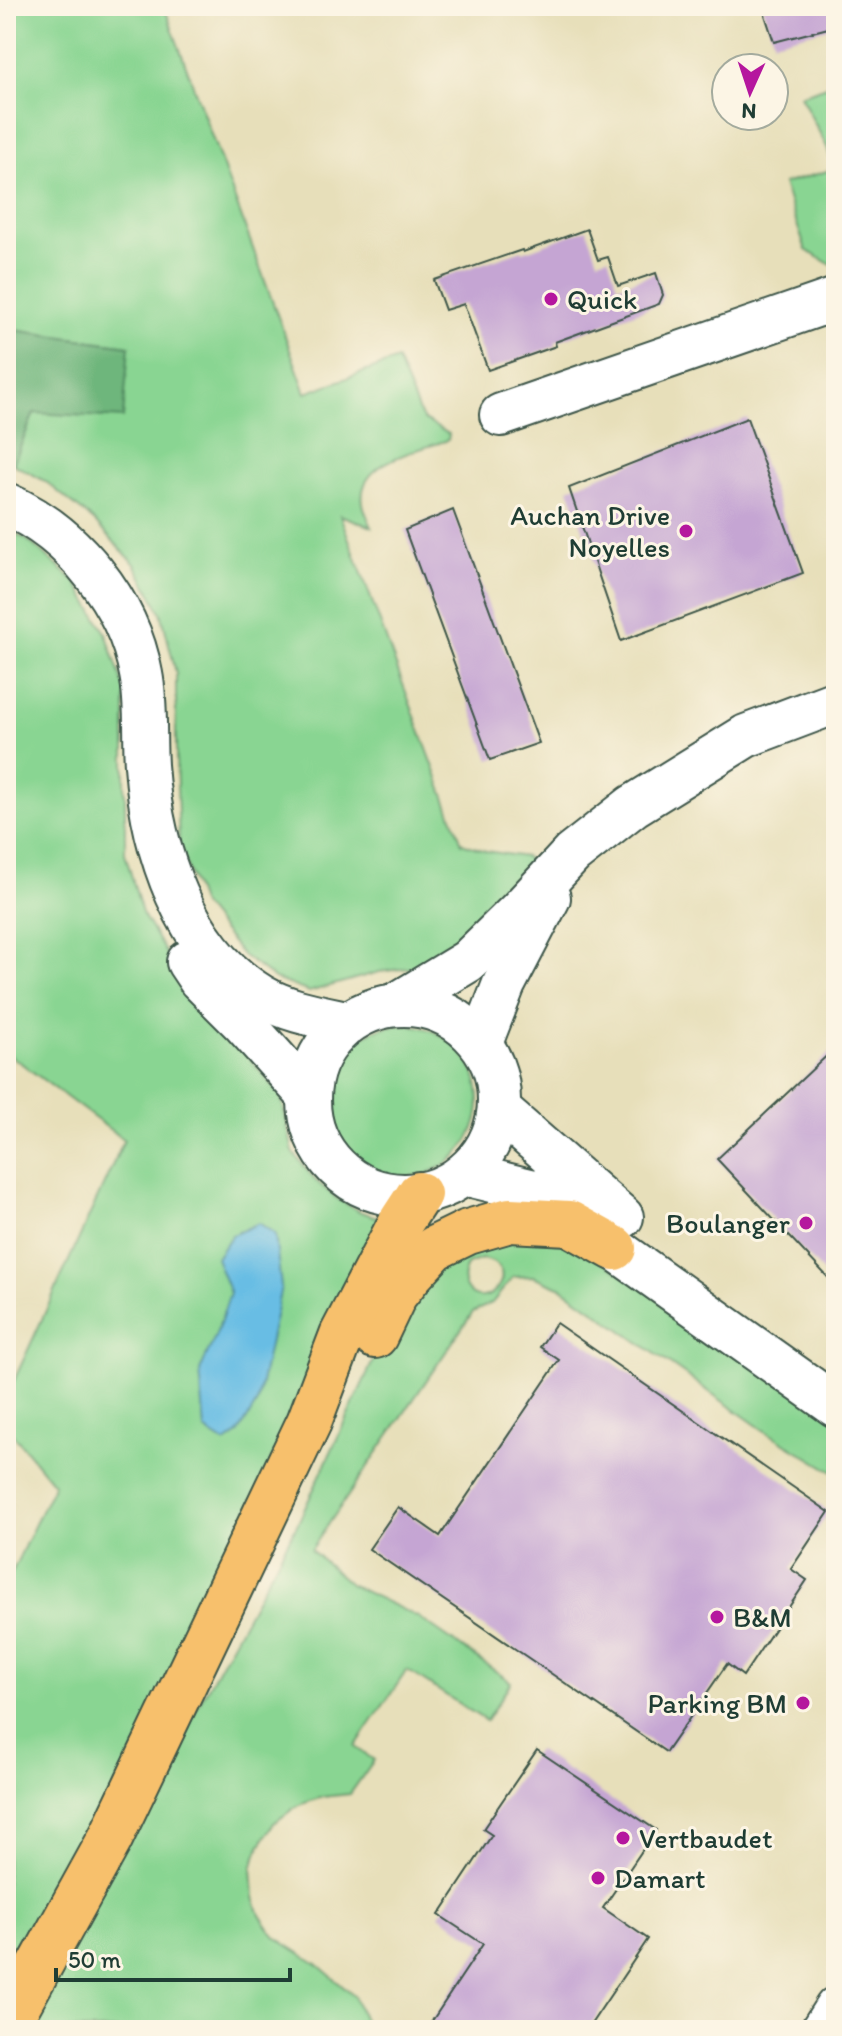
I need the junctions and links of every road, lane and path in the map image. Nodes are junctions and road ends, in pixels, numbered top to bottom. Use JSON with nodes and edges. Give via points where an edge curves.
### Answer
{"nodes":[{"id":1,"x":836,"y":299,"type":"edge"},
{"id":2,"x":501,"y":415,"type":"dead end"},
{"id":3,"x":6,"y":504,"type":"edge"},
{"id":4,"x":836,"y":702,"type":"edge"},
{"id":5,"x":147,"y":767,"type":"junction"},
{"id":6,"x":572,"y":854,"type":"junction"},
{"id":7,"x":397,"y":1004,"type":"junction"},
{"id":8,"x":347,"y":1022,"type":"junction"},
{"id":9,"x":481,"y":1043,"type":"junction"},
{"id":10,"x":308,"y":1095,"type":"junction"},
{"id":11,"x":499,"y":1110,"type":"junction"},
{"id":12,"x":464,"y":1174,"type":"junction"},
{"id":13,"x":419,"y":1194,"type":"junction"},
{"id":14,"x":614,"y":1248,"type":"junction"},
{"id":15,"x":836,"y":1371,"type":"edge"},
{"id":16,"x":836,"y":1406,"type":"edge"},
{"id":17,"x":309,"y":1422,"type":"junction"},
{"id":18,"x":836,"y":2008,"type":"edge"},
{"id":19,"x":6,"y":2027,"type":"edge"},
{"id":20,"x":822,"y":2030,"type":"edge"}],
"edges":[{"from":1,"to":2,"type":"street"},
{"from":3,"to":5,"type":"street","via":[[69,547],[105,587],[141,671]]},
{"from":4,"to":6,"type":"street","via":[[746,736],[633,806]]},
{"from":5,"to":8,"type":"street","via":[[155,830],[181,907],[198,936],[261,996],[294,1011]]},
{"from":5,"to":10,"type":"street","via":[[138,832],[140,859],[163,923],[200,980]]},
{"from":6,"to":7,"type":"street","via":[[468,961]]},
{"from":6,"to":9,"type":"street","via":[[504,984]]},
{"from":7,"to":8,"type":"street"},
{"from":7,"to":9,"type":"street","via":[[444,1013]]},
{"from":8,"to":10,"type":"street","via":[[319,1054]]},
{"from":9,"to":11,"type":"street","via":[[496,1074]]},
{"from":10,"to":13,"type":"street","via":[[310,1119],[331,1163],[371,1189]]},
{"from":11,"to":12,"type":"street","via":[[481,1156]]},
{"from":11,"to":15,"type":"street","via":[[654,1244]]},
{"from":12,"to":13,"type":"street"},
{"from":12,"to":14,"type":"street","via":[[542,1193],[583,1216]]},
{"from":13,"to":17,"type":"highway","via":[[342,1335]]},
{"from":14,"to":16,"type":"street"},
{"from":14,"to":17,"type":"highway","via":[[569,1223],[510,1220],[435,1248],[395,1294],[350,1390]]},
{"from":17,"to":19,"type":"highway","via":[[110,1839]]},
{"from":18,"to":20,"type":"street"}]}
